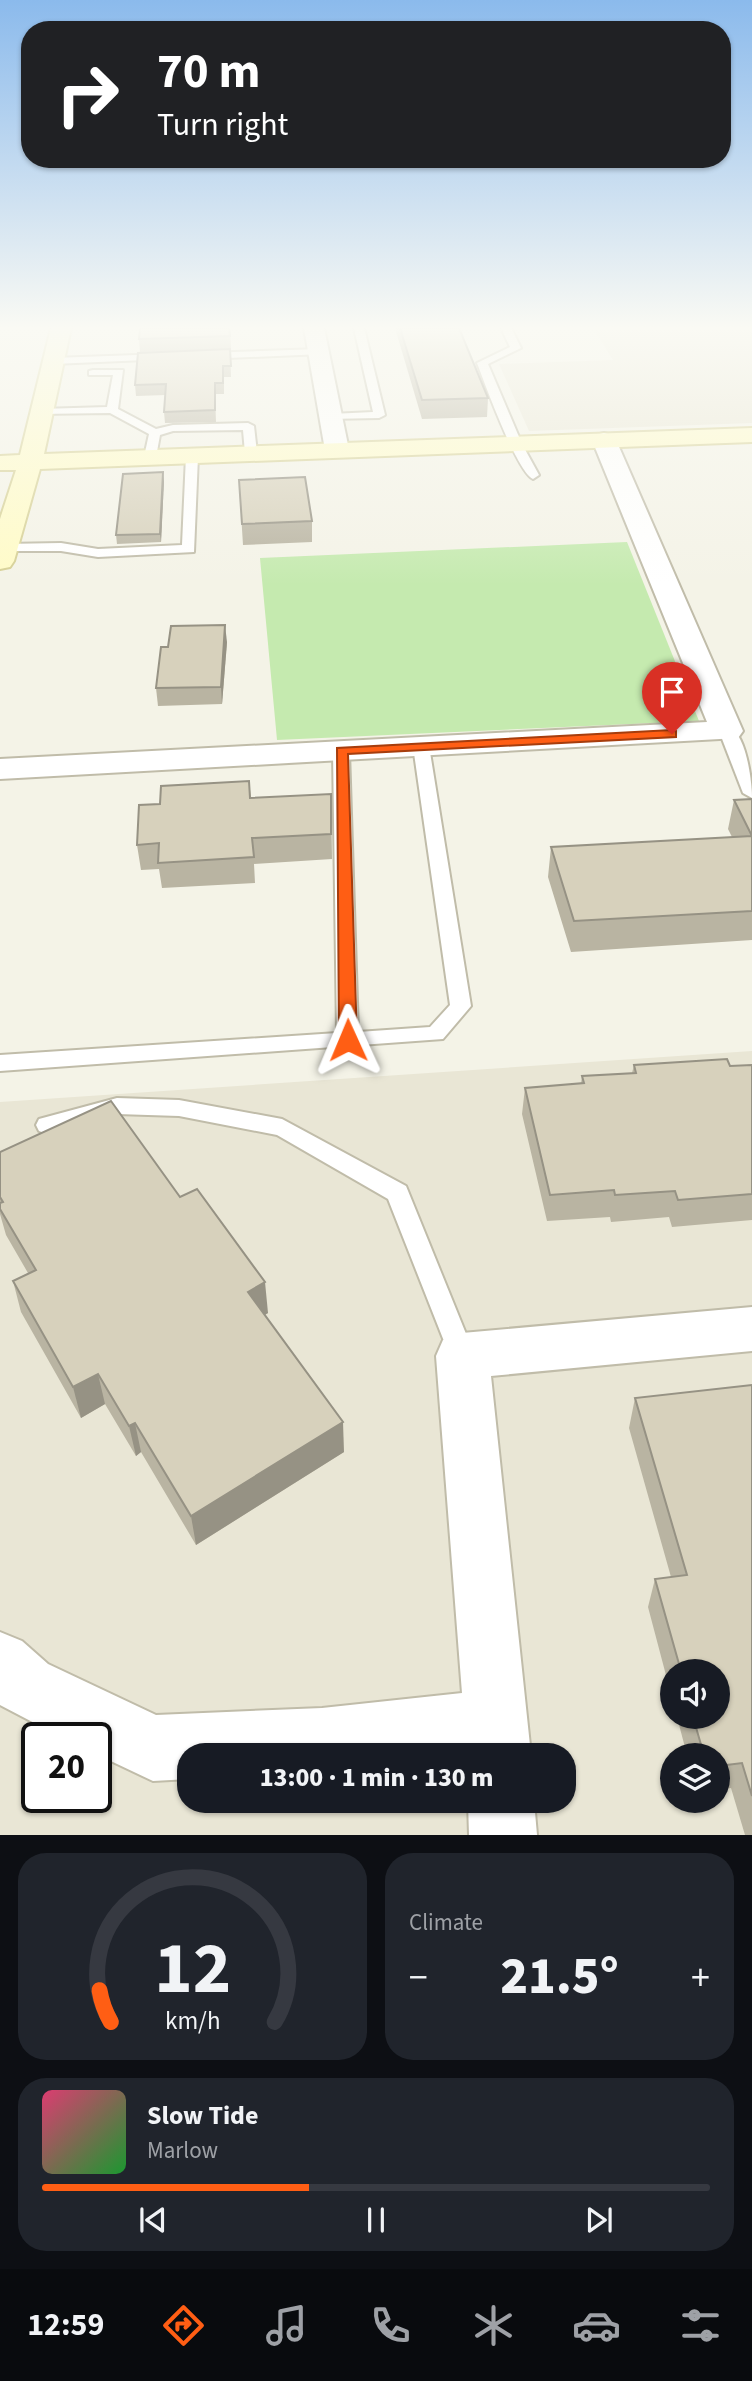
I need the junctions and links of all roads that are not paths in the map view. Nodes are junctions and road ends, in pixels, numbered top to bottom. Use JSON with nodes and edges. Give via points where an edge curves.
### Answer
{"nodes":[{"id":1,"x":41,"y":414,"type":"edge"},
{"id":2,"x":119,"y":414,"type":"edge"},
{"id":3,"x":330,"y":414,"type":"edge"},
{"id":4,"x":379,"y":414,"type":"edge"},
{"id":5,"x":503,"y":414,"type":"edge"},
{"id":6,"x":331,"y":417,"type":"junction"},
{"id":7,"x":155,"y":433,"type":"junction"},
{"id":8,"x":752,"y":435,"type":"edge"},
{"id":9,"x":604,"y":440,"type":"junction"},
{"id":10,"x":516,"y":444,"type":"junction"},
{"id":11,"x":337,"y":450,"type":"junction"},
{"id":12,"x":251,"y":453,"type":"junction"},
{"id":13,"x":192,"y":456,"type":"junction"},
{"id":14,"x":150,"y":457,"type":"junction"},
{"id":15,"x":30,"y":462,"type":"junction"},
{"id":16,"x":0,"y":463,"type":"edge"},
{"id":17,"x":533,"y":475,"type":"dead end"},
{"id":18,"x":2,"y":554,"type":"edge"},
{"id":19,"x":727,"y":731,"type":"junction"},
{"id":20,"x":421,"y":746,"type":"junction"},
{"id":21,"x":341,"y":751,"type":"junction"},
{"id":22,"x":0,"y":769,"type":"edge"},
{"id":23,"x":752,"y":793,"type":"edge"},
{"id":24,"x":348,"y":1040,"type":"junction"},
{"id":25,"x":0,"y":1063,"type":"edge"},
{"id":26,"x":47,"y":1125,"type":"dead end"},
{"id":27,"x":752,"y":1329,"type":"edge"},
{"id":28,"x":462,"y":1356,"type":"junction"},
{"id":29,"x":0,"y":1663,"type":"edge"},
{"id":30,"x":497,"y":1739,"type":"edge"},
{"id":31,"x":502,"y":1813,"type":"edge"},
{"id":32,"x":503,"y":1835,"type":"edge"}],
"edges":[{"from":1,"to":15,"type":"street"},
{"from":2,"to":7,"type":"lane"},
{"from":3,"to":6,"type":"street"},
{"from":4,"to":6,"type":"lane"},
{"from":5,"to":10,"type":"lane"},
{"from":6,"to":11,"type":"street"},
{"from":7,"to":12,"type":"lane","via":[[173,428],[248,426]]},
{"from":7,"to":14,"type":"lane"},
{"from":8,"to":9,"type":"street"},
{"from":9,"to":10,"type":"street"},
{"from":9,"to":19,"type":"street"},
{"from":10,"to":11,"type":"street"},
{"from":10,"to":17,"type":"lane"},
{"from":11,"to":12,"type":"street"},
{"from":12,"to":13,"type":"street"},
{"from":13,"to":14,"type":"street"},
{"from":13,"to":18,"type":"lane","via":[[189,549],[98,553],[61,547]]},
{"from":14,"to":15,"type":"street"},
{"from":15,"to":16,"type":"street"},
{"from":15,"to":18,"type":"street"},
{"from":19,"to":20,"type":"street"},
{"from":19,"to":23,"type":"lane"},
{"from":20,"to":21,"type":"street"},
{"from":20,"to":24,"type":"lane","via":[[461,1006],[436,1034]]},
{"from":21,"to":22,"type":"street"},
{"from":21,"to":24,"type":"lane"},
{"from":24,"to":25,"type":"lane"},
{"from":26,"to":28,"type":"lane","via":[[117,1106],[179,1108],[282,1128],[398,1193]]},
{"from":27,"to":28,"type":"street"},
{"from":28,"to":30,"type":"street"},
{"from":29,"to":30,"type":"street","via":[[26,1686],[153,1748],[322,1740]]},
{"from":31,"to":32,"type":"street"}]}
